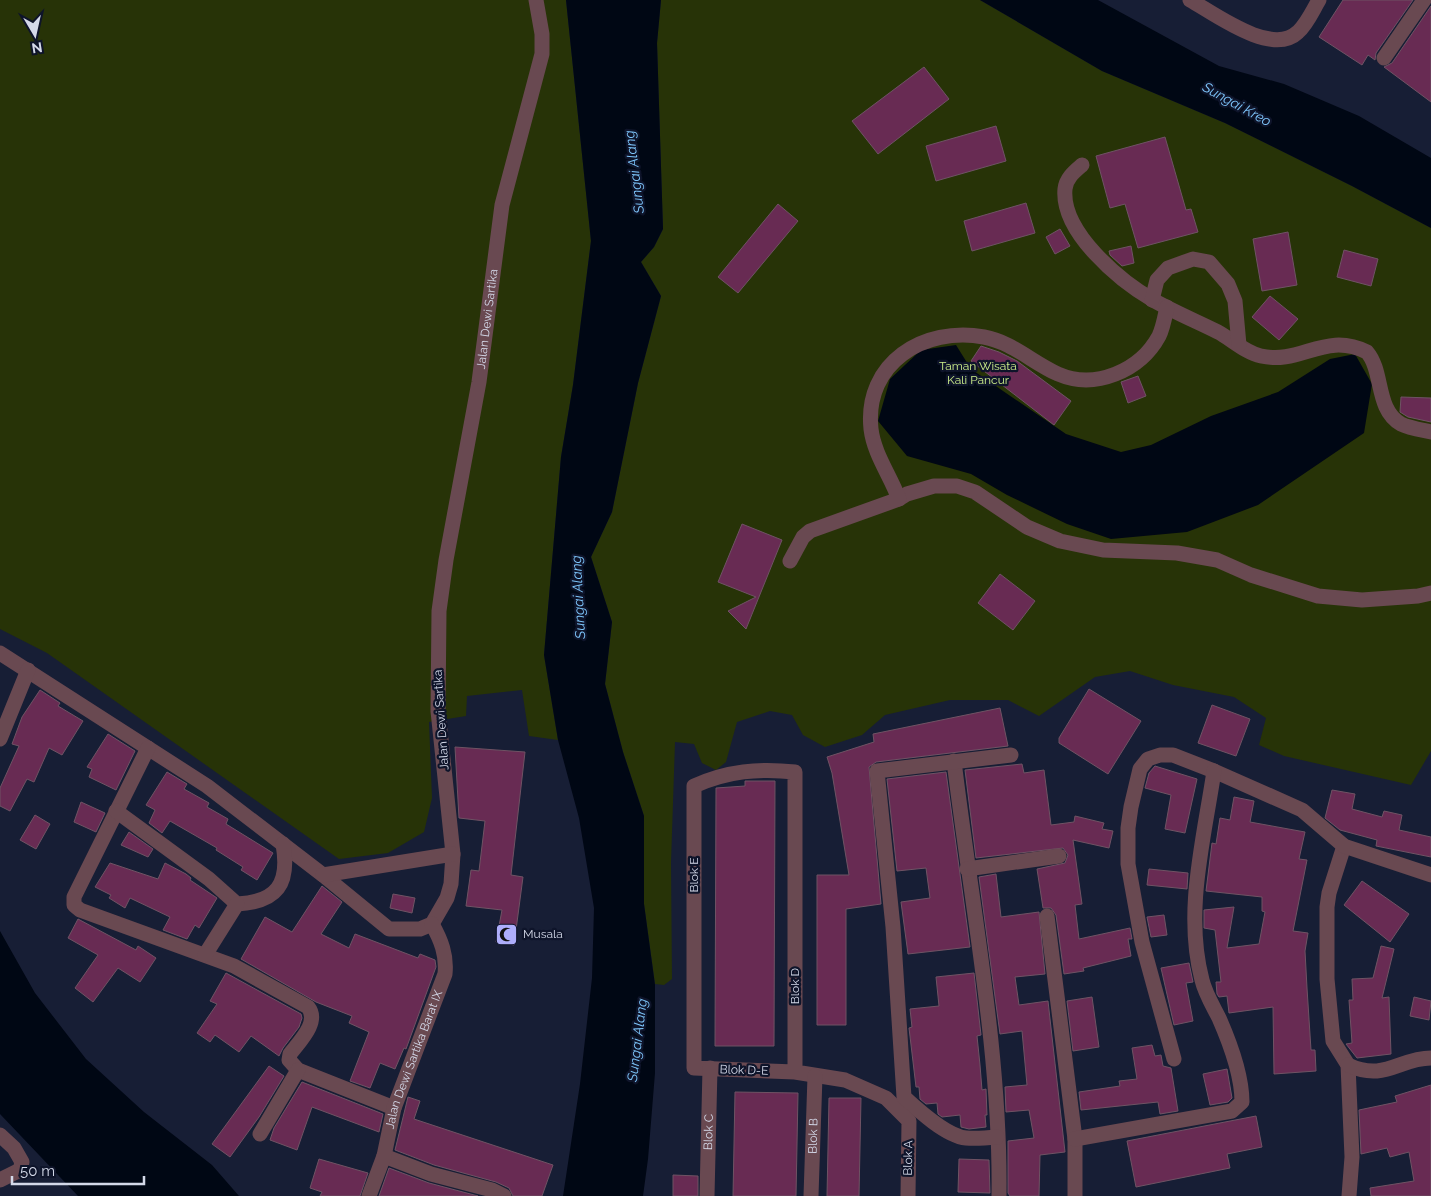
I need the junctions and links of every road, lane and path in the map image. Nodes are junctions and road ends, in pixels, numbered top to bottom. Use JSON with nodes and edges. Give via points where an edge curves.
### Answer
{"nodes":[{"id":1,"x":536,"y":0,"type":"edge"},
{"id":2,"x":1190,"y":0,"type":"edge"},
{"id":3,"x":1319,"y":0,"type":"edge"},
{"id":4,"x":1424,"y":0,"type":"edge"},
{"id":5,"x":1384,"y":58,"type":"dead end"},
{"id":6,"x":1082,"y":165,"type":"dead end"},
{"id":7,"x":1152,"y":300,"type":"junction"},
{"id":8,"x":1167,"y":307,"type":"junction"},
{"id":9,"x":1239,"y":345,"type":"junction"},
{"id":10,"x":1431,"y":432,"type":"edge"},
{"id":11,"x":899,"y":499,"type":"junction"},
{"id":12,"x":790,"y":561,"type":"dead end"},
{"id":13,"x":1431,"y":593,"type":"edge"},
{"id":14,"x":0,"y":653,"type":"edge"},
{"id":15,"x":28,"y":670,"type":"junction"},
{"id":16,"x":0,"y":739,"type":"edge"},
{"id":17,"x":148,"y":748,"type":"junction"},
{"id":18,"x":1011,"y":755,"type":"dead end"},
{"id":19,"x":954,"y":761,"type":"junction"},
{"id":20,"x":1214,"y":771,"type":"junction"},
{"id":21,"x":794,"y":772,"type":"joint"},
{"id":22,"x":116,"y":811,"type":"junction"},
{"id":23,"x":283,"y":844,"type":"junction"},
{"id":24,"x":1344,"y":846,"type":"junction"},
{"id":25,"x":452,"y":854,"type":"junction"},
{"id":26,"x":1059,"y":856,"type":"dead end"},
{"id":27,"x":967,"y":869,"type":"junction"},
{"id":28,"x":323,"y":875,"type":"junction"},
{"id":29,"x":1431,"y":876,"type":"edge"},
{"id":30,"x":236,"y":904,"type":"junction"},
{"id":31,"x":1048,"y":916,"type":"dead end"},
{"id":32,"x":432,"y":924,"type":"junction"},
{"id":33,"x":205,"y":956,"type":"junction"},
{"id":34,"x":1431,"y":1058,"type":"edge"},
{"id":35,"x":1174,"y":1059,"type":"dead end"},
{"id":36,"x":1348,"y":1065,"type":"junction"},
{"id":37,"x":694,"y":1068,"type":"joint"},
{"id":38,"x":710,"y":1068,"type":"junction"},
{"id":39,"x":298,"y":1070,"type":"junction"},
{"id":40,"x":795,"y":1072,"type":"junction"},
{"id":41,"x":815,"y":1076,"type":"junction"},
{"id":42,"x":394,"y":1108,"type":"junction"},
{"id":43,"x":260,"y":1134,"type":"dead end"},
{"id":44,"x":0,"y":1135,"type":"edge"},
{"id":45,"x":997,"y":1137,"type":"junction"},
{"id":46,"x":1075,"y":1139,"type":"junction"},
{"id":47,"x":384,"y":1156,"type":"junction"},
{"id":48,"x":0,"y":1180,"type":"edge"},
{"id":49,"x":369,"y":1196,"type":"edge"},
{"id":50,"x":504,"y":1196,"type":"edge"},
{"id":51,"x":707,"y":1196,"type":"edge"},
{"id":52,"x":811,"y":1196,"type":"edge"},
{"id":53,"x":908,"y":1196,"type":"edge"},
{"id":54,"x":999,"y":1196,"type":"edge"},
{"id":55,"x":1075,"y":1196,"type":"edge"},
{"id":56,"x":1349,"y":1196,"type":"edge"}],
"edges":[{"from":1,"to":25,"type":"street","name":"Jalan Dewi Sartika","via":[[542,54],[502,205],[479,382],[439,611],[438,711]]},
{"from":2,"to":3,"type":"street","via":[[1260,39],[1274,41],[1299,31]]},
{"from":4,"to":5,"type":"street"},
{"from":6,"to":7,"type":"street","via":[[1070,176],[1065,188],[1071,219],[1085,242],[1114,273]]},
{"from":7,"to":8,"type":"street"},
{"from":7,"to":9,"type":"street","via":[[1157,280],[1168,268],[1193,259],[1209,262],[1228,284],[1235,301]]},
{"from":8,"to":9,"type":"street"},
{"from":8,"to":11,"type":"street","via":[[1159,336],[1143,358],[1121,373],[1106,377],[1080,380],[1060,375],[1003,342],[983,337],[956,336],[922,342],[900,354],[876,388],[871,410],[876,451]]},
{"from":9,"to":10,"type":"street","via":[[1258,356],[1280,358],[1322,345],[1358,347],[1373,359],[1385,403],[1393,418],[1402,424]]},
{"from":11,"to":12,"type":"street","via":[[810,531]]},
{"from":11,"to":13,"type":"street","via":[[934,486],[957,486],[974,492],[1027,527],[1068,543],[1103,550],[1178,553],[1217,560],[1251,575],[1318,596],[1362,600]]},
{"from":14,"to":15,"type":"street"},
{"from":15,"to":16,"type":"street"},
{"from":15,"to":17,"type":"street"},
{"from":17,"to":22,"type":"street"},
{"from":17,"to":23,"type":"street","via":[[200,781]]},
{"from":18,"to":19,"type":"street"},
{"from":19,"to":27,"type":"street"},
{"from":19,"to":45,"type":"street","via":[[877,771],[893,927],[904,1097],[924,1116],[957,1136]]},
{"from":20,"to":24,"type":"street","via":[[1302,810]]},
{"from":20,"to":35,"type":"street","via":[[1173,755],[1148,759],[1140,769],[1128,828],[1128,864],[1142,942]]},
{"from":20,"to":46,"type":"street","via":[[1195,899],[1194,933],[1202,981],[1224,1029],[1242,1088],[1242,1102],[1232,1111]]},
{"from":21,"to":37,"type":"street","name":"Blok E","via":[[767,769],[736,772],[694,786]]},
{"from":21,"to":40,"type":"street","name":"Blok D"},
{"from":22,"to":30,"type":"street","via":[[209,879]]},
{"from":22,"to":33,"type":"street","via":[[74,897],[74,905]]},
{"from":23,"to":28,"type":"street"},
{"from":23,"to":30,"type":"street","via":[[283,876],[277,891],[266,899]]},
{"from":24,"to":29,"type":"street"},
{"from":24,"to":36,"type":"street","via":[[1327,907],[1327,979],[1333,1041]]},
{"from":25,"to":28,"type":"street"},
{"from":25,"to":32,"type":"street","name":"Jalan Dewi Sartika","via":[[451,884]]},
{"from":26,"to":27,"type":"street"},
{"from":27,"to":45,"type":"street","via":[[990,1043]]},
{"from":28,"to":32,"type":"street","via":[[389,929],[420,929]]},
{"from":30,"to":33,"type":"street"},
{"from":31,"to":46,"type":"street"},
{"from":32,"to":42,"type":"street","name":"Jalan Dewi Sartika Barat IX","via":[[441,941],[445,974]]},
{"from":33,"to":39,"type":"street","via":[[234,966],[311,1011],[312,1022],[290,1054],[289,1060]]},
{"from":34,"to":36,"type":"street","via":[[1421,1058],[1394,1069],[1362,1072]]},
{"from":36,"to":56,"type":"street","via":[[1352,1156]]},
{"from":37,"to":38,"type":"street","name":"Blok D-E"},
{"from":38,"to":40,"type":"street","name":"Blok D-E"},
{"from":38,"to":51,"type":"street","name":"Blok C"},
{"from":39,"to":42,"type":"street"},
{"from":39,"to":43,"type":"street"},
{"from":40,"to":41,"type":"street"},
{"from":41,"to":52,"type":"street","name":"Blok B"},
{"from":41,"to":53,"type":"street","name":"Blok A","via":[[845,1080],[886,1098],[909,1121]]},
{"from":42,"to":47,"type":"street","name":"Jalan Dewi Sartika Barat IX"},
{"from":44,"to":48,"type":"street","via":[[14,1148],[22,1162],[20,1170]]},
{"from":45,"to":54,"type":"street"},
{"from":46,"to":55,"type":"street"},
{"from":47,"to":49,"type":"street","name":"Jalan Dewi Sartika Barat IX"},
{"from":47,"to":50,"type":"street"}]}
